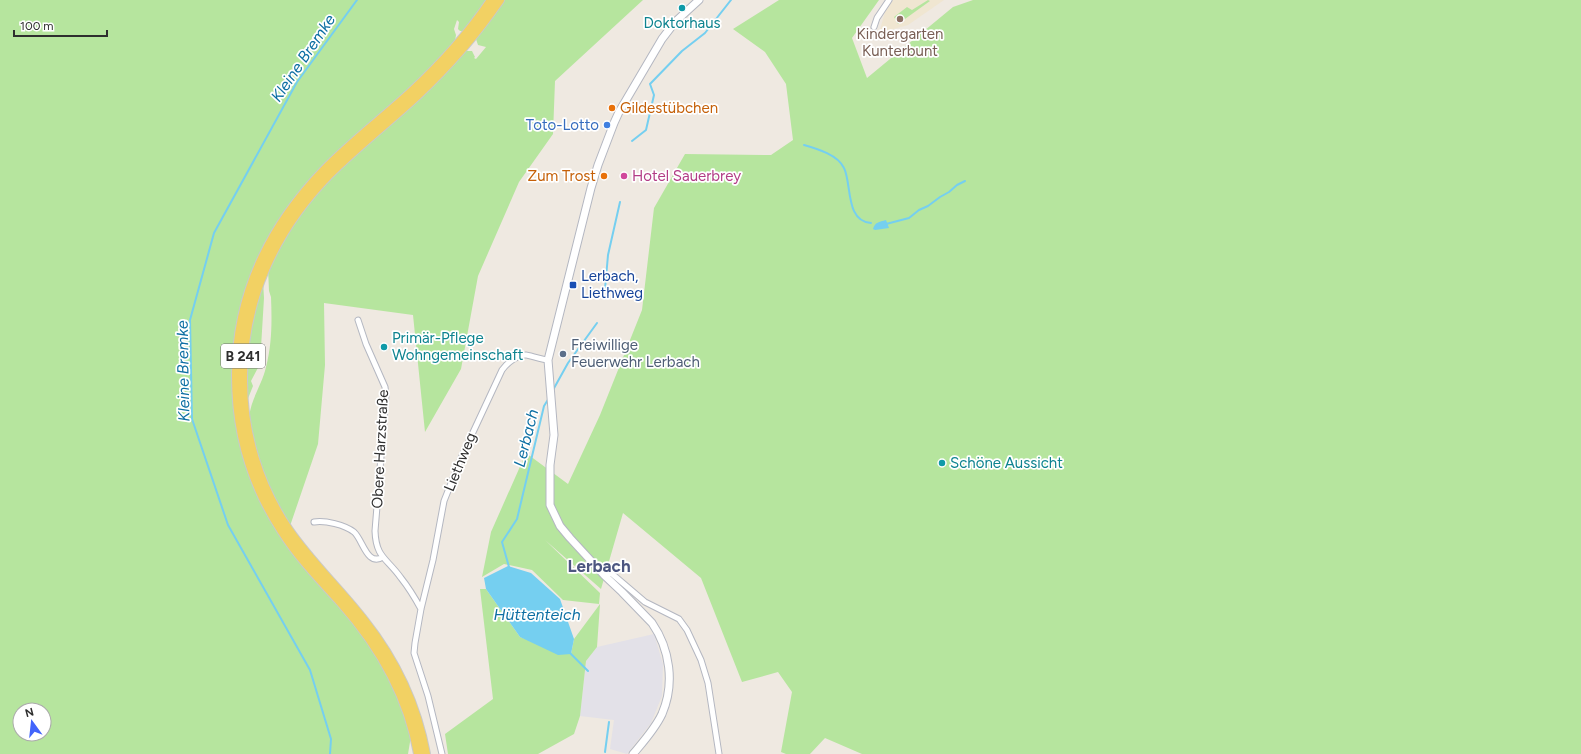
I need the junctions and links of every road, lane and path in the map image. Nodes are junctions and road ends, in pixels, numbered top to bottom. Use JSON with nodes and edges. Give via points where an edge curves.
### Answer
{"nodes":[{"id":1,"x":491,"y":0,"type":"edge"},
{"id":2,"x":500,"y":0,"type":"edge"},
{"id":3,"x":699,"y":0,"type":"edge"},
{"id":4,"x":889,"y":0,"type":"edge"},
{"id":5,"x":874,"y":27,"type":"dead end"},
{"id":6,"x":358,"y":320,"type":"dead end"},
{"id":7,"x":548,"y":360,"type":"junction"},
{"id":8,"x":314,"y":522,"type":"dead end"},
{"id":9,"x":383,"y":557,"type":"junction"},
{"id":10,"x":604,"y":575,"type":"junction"},
{"id":11,"x":421,"y":610,"type":"junction"},
{"id":12,"x":418,"y":754,"type":"edge"},
{"id":13,"x":426,"y":754,"type":"edge"},
{"id":14,"x":442,"y":754,"type":"edge"},
{"id":15,"x":633,"y":754,"type":"edge"},
{"id":16,"x":718,"y":754,"type":"edge"}],
"edges":[{"from":1,"to":12,"type":"main road","number":"B 241","via":[[430,74],[325,170],[288,212],[255,273],[243,312],[237,351],[236,388],[239,422],[260,493],[292,546],[380,653],[404,702]]},
{"from":2,"to":13,"type":"main road","number":"B 241","via":[[485,22],[450,62],[416,97],[330,175],[294,216],[275,246],[263,272],[250,314],[243,352],[246,421],[262,480],[277,511],[298,542],[365,621],[392,660],[413,706]]},
{"from":3,"to":7,"type":"street","via":[[675,22],[662,39],[614,123],[591,188]]},
{"from":4,"to":5,"type":"street"},
{"from":6,"to":9,"type":"street","name":"Obere Harzstraße","via":[[386,395],[375,531],[376,544]]},
{"from":7,"to":10,"type":"street","via":[[554,435],[550,465],[550,505],[560,526]]},
{"from":7,"to":11,"type":"street","name":"Liethweg","via":[[527,355],[514,359],[502,370],[444,501]]},
{"from":8,"to":9,"type":"street","via":[[349,529],[373,559],[379,560]]},
{"from":9,"to":11,"type":"street","name":"Obere Harzstraße","via":[[411,591]]},
{"from":10,"to":15,"type":"street","via":[[656,629],[670,671],[667,699],[662,714]]},
{"from":10,"to":16,"type":"street","via":[[611,573],[645,602],[677,618],[684,625],[695,645],[706,675],[712,700]]},
{"from":11,"to":14,"type":"street","via":[[414,653],[428,696]]}]}
